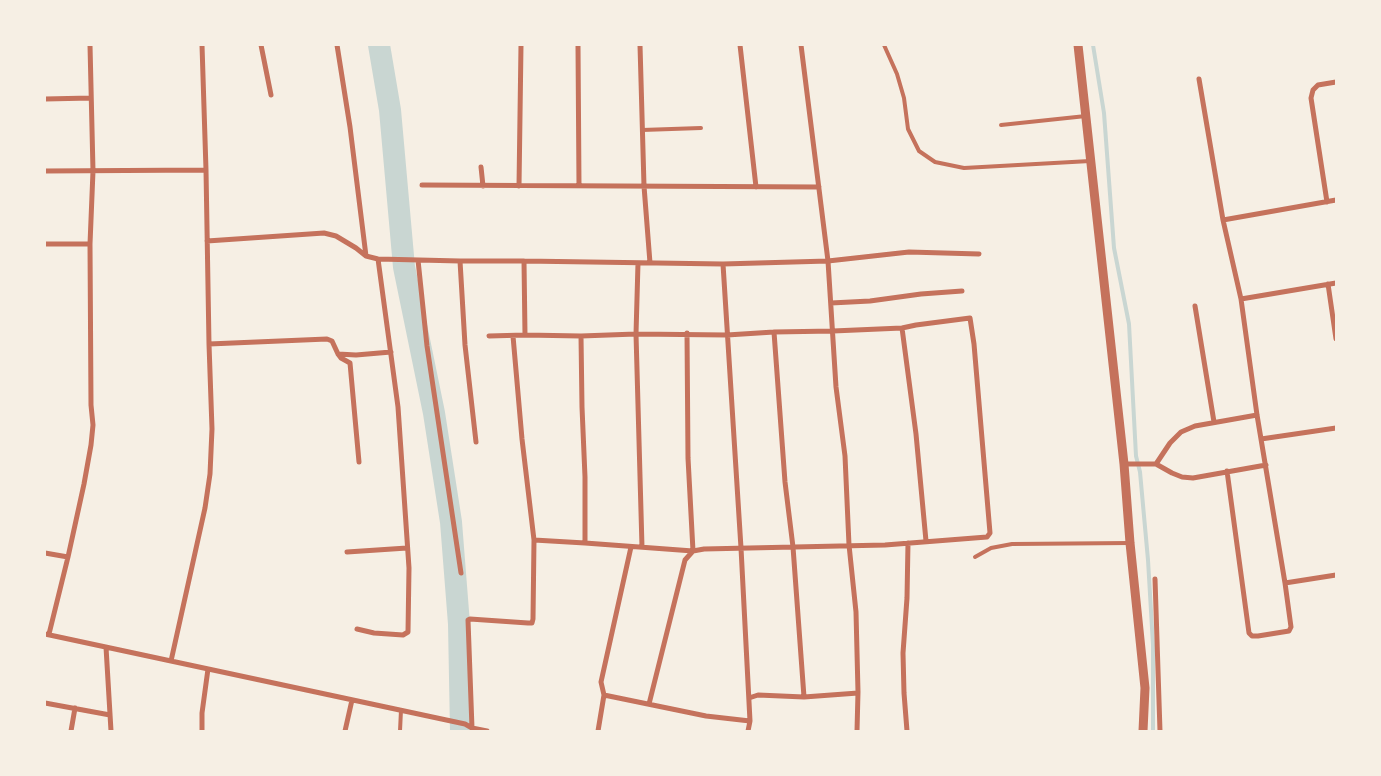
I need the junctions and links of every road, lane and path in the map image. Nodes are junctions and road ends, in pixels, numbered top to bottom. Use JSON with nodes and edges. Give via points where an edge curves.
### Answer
{"nodes":[{"id":1,"x":90,"y":45,"type":"edge"},
{"id":2,"x":202,"y":45,"type":"edge"},
{"id":3,"x":261,"y":45,"type":"edge"},
{"id":4,"x":337,"y":45,"type":"edge"},
{"id":5,"x":520,"y":45,"type":"edge"},
{"id":6,"x":578,"y":45,"type":"edge"},
{"id":7,"x":640,"y":45,"type":"edge"},
{"id":8,"x":740,"y":45,"type":"edge"},
{"id":9,"x":801,"y":45,"type":"edge"},
{"id":10,"x":884,"y":45,"type":"edge"},
{"id":11,"x":1078,"y":45,"type":"edge"},
{"id":12,"x":1199,"y":78,"type":"dead end"},
{"id":13,"x":1336,"y":82,"type":"edge"},
{"id":14,"x":271,"y":95,"type":"dead end"},
{"id":15,"x":91,"y":98,"type":"junction"},
{"id":16,"x":45,"y":100,"type":"edge"},
{"id":17,"x":1086,"y":116,"type":"junction"},
{"id":18,"x":1001,"y":125,"type":"dead end"},
{"id":19,"x":701,"y":128,"type":"dead end"},
{"id":20,"x":642,"y":130,"type":"junction"},
{"id":21,"x":1091,"y":161,"type":"junction"},
{"id":22,"x":481,"y":167,"type":"dead end"},
{"id":23,"x":206,"y":170,"type":"junction"},
{"id":24,"x":93,"y":171,"type":"junction"},
{"id":25,"x":45,"y":172,"type":"edge"},
{"id":26,"x":422,"y":185,"type":"dead end"},
{"id":27,"x":483,"y":186,"type":"junction"},
{"id":28,"x":518,"y":186,"type":"junction"},
{"id":29,"x":579,"y":186,"type":"junction"},
{"id":30,"x":644,"y":186,"type":"junction"},
{"id":31,"x":756,"y":187,"type":"junction"},
{"id":32,"x":819,"y":187,"type":"junction"},
{"id":33,"x":1336,"y":200,"type":"edge"},
{"id":34,"x":1326,"y":202,"type":"junction"},
{"id":35,"x":1223,"y":220,"type":"junction"},
{"id":36,"x":207,"y":241,"type":"junction"},
{"id":37,"x":45,"y":244,"type":"edge"},
{"id":38,"x":90,"y":244,"type":"junction"},
{"id":39,"x":978,"y":254,"type":"dead end"},
{"id":40,"x":366,"y":256,"type":"junction"},
{"id":41,"x":378,"y":259,"type":"junction"},
{"id":42,"x":416,"y":260,"type":"junction"},
{"id":43,"x":524,"y":260,"type":"junction"},
{"id":44,"x":828,"y":260,"type":"junction"},
{"id":45,"x":460,"y":261,"type":"junction"},
{"id":46,"x":638,"y":263,"type":"junction"},
{"id":47,"x":650,"y":264,"type":"junction"},
{"id":48,"x":723,"y":264,"type":"junction"},
{"id":49,"x":1336,"y":283,"type":"edge"},
{"id":50,"x":1328,"y":284,"type":"junction"},
{"id":51,"x":962,"y":291,"type":"dead end"},
{"id":52,"x":1241,"y":299,"type":"junction"},
{"id":53,"x":831,"y":304,"type":"junction"},
{"id":54,"x":1194,"y":306,"type":"dead end"},
{"id":55,"x":902,"y":328,"type":"junction"},
{"id":56,"x":833,"y":331,"type":"junction"},
{"id":57,"x":774,"y":332,"type":"junction"},
{"id":58,"x":636,"y":334,"type":"junction"},
{"id":59,"x":687,"y":334,"type":"junction"},
{"id":60,"x":525,"y":335,"type":"junction"},
{"id":61,"x":727,"y":335,"type":"junction"},
{"id":62,"x":489,"y":336,"type":"dead end"},
{"id":63,"x":513,"y":336,"type":"junction"},
{"id":64,"x":580,"y":336,"type":"junction"},
{"id":65,"x":1336,"y":339,"type":"edge"},
{"id":66,"x":209,"y":344,"type":"junction"},
{"id":67,"x":391,"y":352,"type":"junction"},
{"id":68,"x":338,"y":354,"type":"junction"},
{"id":69,"x":1257,"y":416,"type":"junction"},
{"id":70,"x":1214,"y":422,"type":"junction"},
{"id":71,"x":1336,"y":428,"type":"edge"},
{"id":72,"x":1262,"y":439,"type":"junction"},
{"id":73,"x":476,"y":442,"type":"dead end"},
{"id":74,"x":359,"y":462,"type":"dead end"},
{"id":75,"x":1127,"y":464,"type":"junction"},
{"id":76,"x":1156,"y":464,"type":"junction"},
{"id":77,"x":1266,"y":465,"type":"junction"},
{"id":78,"x":1227,"y":471,"type":"junction"},
{"id":79,"x":534,"y":540,"type":"junction"},
{"id":80,"x":926,"y":541,"type":"junction"},
{"id":81,"x":585,"y":543,"type":"junction"},
{"id":82,"x":908,"y":543,"type":"junction"},
{"id":83,"x":1130,"y":544,"type":"junction"},
{"id":84,"x":849,"y":545,"type":"junction"},
{"id":85,"x":631,"y":547,"type":"junction"},
{"id":86,"x":642,"y":547,"type":"junction"},
{"id":87,"x":793,"y":547,"type":"junction"},
{"id":88,"x":407,"y":548,"type":"junction"},
{"id":89,"x":741,"y":548,"type":"junction"},
{"id":90,"x":693,"y":551,"type":"junction"},
{"id":91,"x":347,"y":552,"type":"dead end"},
{"id":92,"x":45,"y":553,"type":"edge"},
{"id":93,"x":975,"y":557,"type":"dead end"},
{"id":94,"x":68,"y":558,"type":"junction"},
{"id":95,"x":461,"y":573,"type":"dead end"},
{"id":96,"x":1336,"y":575,"type":"edge"},
{"id":97,"x":1155,"y":579,"type":"dead end"},
{"id":98,"x":1285,"y":583,"type":"junction"},
{"id":99,"x":357,"y":629,"type":"dead end"},
{"id":100,"x":47,"y":634,"type":"edge"},
{"id":101,"x":106,"y":647,"type":"junction"},
{"id":102,"x":172,"y":661,"type":"junction"},
{"id":103,"x":208,"y":669,"type":"junction"},
{"id":104,"x":858,"y":693,"type":"junction"},
{"id":105,"x":604,"y":695,"type":"junction"},
{"id":106,"x":804,"y":697,"type":"junction"},
{"id":107,"x":749,"y":698,"type":"junction"},
{"id":108,"x":352,"y":700,"type":"junction"},
{"id":109,"x":45,"y":703,"type":"edge"},
{"id":110,"x":649,"y":704,"type":"junction"},
{"id":111,"x":75,"y":708,"type":"junction"},
{"id":112,"x":401,"y":710,"type":"junction"},
{"id":113,"x":110,"y":714,"type":"junction"},
{"id":114,"x":750,"y":722,"type":"junction"},
{"id":115,"x":472,"y":728,"type":"junction"},
{"id":116,"x":70,"y":731,"type":"edge"},
{"id":117,"x":111,"y":731,"type":"edge"},
{"id":118,"x":202,"y":731,"type":"edge"},
{"id":119,"x":344,"y":731,"type":"edge"},
{"id":120,"x":400,"y":731,"type":"edge"},
{"id":121,"x":487,"y":731,"type":"edge"},
{"id":122,"x":598,"y":731,"type":"edge"},
{"id":123,"x":748,"y":731,"type":"edge"},
{"id":124,"x":857,"y":731,"type":"edge"},
{"id":125,"x":907,"y":731,"type":"edge"},
{"id":126,"x":1143,"y":731,"type":"edge"},
{"id":127,"x":1160,"y":731,"type":"edge"}],
"edges":[{"from":1,"to":15,"type":"street"},
{"from":2,"to":23,"type":"street"},
{"from":3,"to":14,"type":"street"},
{"from":4,"to":40,"type":"street"},
{"from":5,"to":28,"type":"street"},
{"from":6,"to":29,"type":"street"},
{"from":7,"to":20,"type":"street"},
{"from":8,"to":31,"type":"street"},
{"from":9,"to":32,"type":"street"},
{"from":10,"to":21,"type":"lane","via":[[904,98],[908,129],[920,151],[935,162],[964,168]]},
{"from":11,"to":17,"type":"street"},
{"from":12,"to":35,"type":"street"},
{"from":13,"to":34,"type":"street","via":[[1318,85],[1311,98]]},
{"from":15,"to":16,"type":"street"},
{"from":15,"to":24,"type":"street"},
{"from":17,"to":18,"type":"lane"},
{"from":17,"to":21,"type":"street"},
{"from":19,"to":20,"type":"lane"},
{"from":20,"to":30,"type":"street"},
{"from":21,"to":75,"type":"street"},
{"from":22,"to":27,"type":"street"},
{"from":23,"to":24,"type":"street"},
{"from":23,"to":36,"type":"street"},
{"from":24,"to":25,"type":"street"},
{"from":24,"to":38,"type":"street"},
{"from":26,"to":27,"type":"street"},
{"from":27,"to":28,"type":"street"},
{"from":28,"to":29,"type":"street"},
{"from":29,"to":30,"type":"street"},
{"from":30,"to":31,"type":"street"},
{"from":30,"to":47,"type":"street"},
{"from":31,"to":32,"type":"street"},
{"from":32,"to":44,"type":"street"},
{"from":33,"to":34,"type":"street"},
{"from":34,"to":35,"type":"street"},
{"from":35,"to":52,"type":"street"},
{"from":36,"to":40,"type":"street","via":[[324,233],[336,236]]},
{"from":36,"to":66,"type":"street"},
{"from":37,"to":38,"type":"street"},
{"from":38,"to":94,"type":"street","via":[[91,445]]},
{"from":39,"to":44,"type":"street","via":[[909,252]]},
{"from":40,"to":41,"type":"street"},
{"from":41,"to":42,"type":"street"},
{"from":41,"to":67,"type":"street"},
{"from":42,"to":45,"type":"street"},
{"from":42,"to":95,"type":"street"},
{"from":43,"to":45,"type":"street"},
{"from":43,"to":46,"type":"street"},
{"from":43,"to":60,"type":"street"},
{"from":44,"to":48,"type":"street"},
{"from":44,"to":53,"type":"street"},
{"from":45,"to":73,"type":"street","via":[[465,346]]},
{"from":46,"to":47,"type":"street"},
{"from":46,"to":58,"type":"street"},
{"from":47,"to":48,"type":"street"},
{"from":48,"to":61,"type":"street"},
{"from":49,"to":50,"type":"street"},
{"from":50,"to":52,"type":"street"},
{"from":50,"to":65,"type":"street"},
{"from":51,"to":53,"type":"street"},
{"from":52,"to":69,"type":"street"},
{"from":53,"to":56,"type":"street"},
{"from":54,"to":70,"type":"street"},
{"from":55,"to":56,"type":"street"},
{"from":55,"to":80,"type":"street"},
{"from":55,"to":80,"type":"street","via":[[969,317],[974,344],[990,533],[987,536]]},
{"from":56,"to":57,"type":"street"},
{"from":56,"to":84,"type":"street","via":[[845,456]]},
{"from":57,"to":61,"type":"street"},
{"from":57,"to":87,"type":"street"},
{"from":58,"to":59,"type":"street"},
{"from":58,"to":64,"type":"street"},
{"from":58,"to":86,"type":"street"},
{"from":59,"to":61,"type":"street"},
{"from":59,"to":90,"type":"street"},
{"from":60,"to":63,"type":"street"},
{"from":60,"to":64,"type":"street"},
{"from":61,"to":89,"type":"street"},
{"from":62,"to":63,"type":"street"},
{"from":63,"to":79,"type":"street"},
{"from":64,"to":81,"type":"street","via":[[586,476]]},
{"from":66,"to":68,"type":"street","via":[[327,339],[332,341]]},
{"from":66,"to":102,"type":"street","via":[[210,474]]},
{"from":67,"to":68,"type":"street"},
{"from":67,"to":88,"type":"street","via":[[398,407]]},
{"from":68,"to":74,"type":"street","via":[[350,363]]},
{"from":69,"to":70,"type":"street"},
{"from":69,"to":72,"type":"street"},
{"from":70,"to":76,"type":"street","via":[[1181,432]]},
{"from":71,"to":72,"type":"street"},
{"from":72,"to":77,"type":"street"},
{"from":75,"to":76,"type":"street"},
{"from":75,"to":83,"type":"street"},
{"from":76,"to":78,"type":"street","via":[[1182,477],[1194,478]]},
{"from":77,"to":78,"type":"street"},
{"from":77,"to":98,"type":"street"},
{"from":78,"to":98,"type":"street","via":[[1249,633],[1252,636],[1289,631]]},
{"from":79,"to":81,"type":"street"},
{"from":79,"to":115,"type":"street","via":[[532,623],[468,620]]},
{"from":80,"to":82,"type":"street"},
{"from":81,"to":85,"type":"street"},
{"from":82,"to":84,"type":"street"},
{"from":82,"to":125,"type":"street","via":[[903,652]]},
{"from":83,"to":93,"type":"lane","via":[[1012,544],[991,548]]},
{"from":83,"to":126,"type":"street","via":[[1145,688]]},
{"from":84,"to":87,"type":"street"},
{"from":84,"to":104,"type":"street","via":[[856,612]]},
{"from":85,"to":86,"type":"street"},
{"from":85,"to":105,"type":"street","via":[[601,682]]},
{"from":86,"to":90,"type":"street"},
{"from":87,"to":89,"type":"street"},
{"from":87,"to":106,"type":"street"},
{"from":88,"to":91,"type":"street"},
{"from":88,"to":99,"type":"street","via":[[408,632],[403,635]]},
{"from":89,"to":90,"type":"street"},
{"from":89,"to":107,"type":"street"},
{"from":90,"to":110,"type":"street","via":[[685,560]]},
{"from":92,"to":94,"type":"street"},
{"from":94,"to":100,"type":"street"},
{"from":96,"to":98,"type":"street"},
{"from":97,"to":127,"type":"street"},
{"from":100,"to":101,"type":"street"},
{"from":101,"to":102,"type":"street"},
{"from":101,"to":113,"type":"street"},
{"from":102,"to":103,"type":"street"},
{"from":103,"to":108,"type":"street"},
{"from":103,"to":118,"type":"street"},
{"from":104,"to":106,"type":"street"},
{"from":104,"to":124,"type":"street"},
{"from":105,"to":110,"type":"street"},
{"from":105,"to":122,"type":"street"},
{"from":106,"to":107,"type":"street","via":[[758,694]]},
{"from":107,"to":114,"type":"street"},
{"from":108,"to":112,"type":"street"},
{"from":108,"to":119,"type":"street"},
{"from":109,"to":111,"type":"street"},
{"from":110,"to":114,"type":"street"},
{"from":111,"to":113,"type":"street"},
{"from":111,"to":116,"type":"street"},
{"from":112,"to":115,"type":"street"},
{"from":112,"to":120,"type":"lane"},
{"from":113,"to":117,"type":"street"},
{"from":114,"to":123,"type":"street"},
{"from":115,"to":121,"type":"street"}]}
